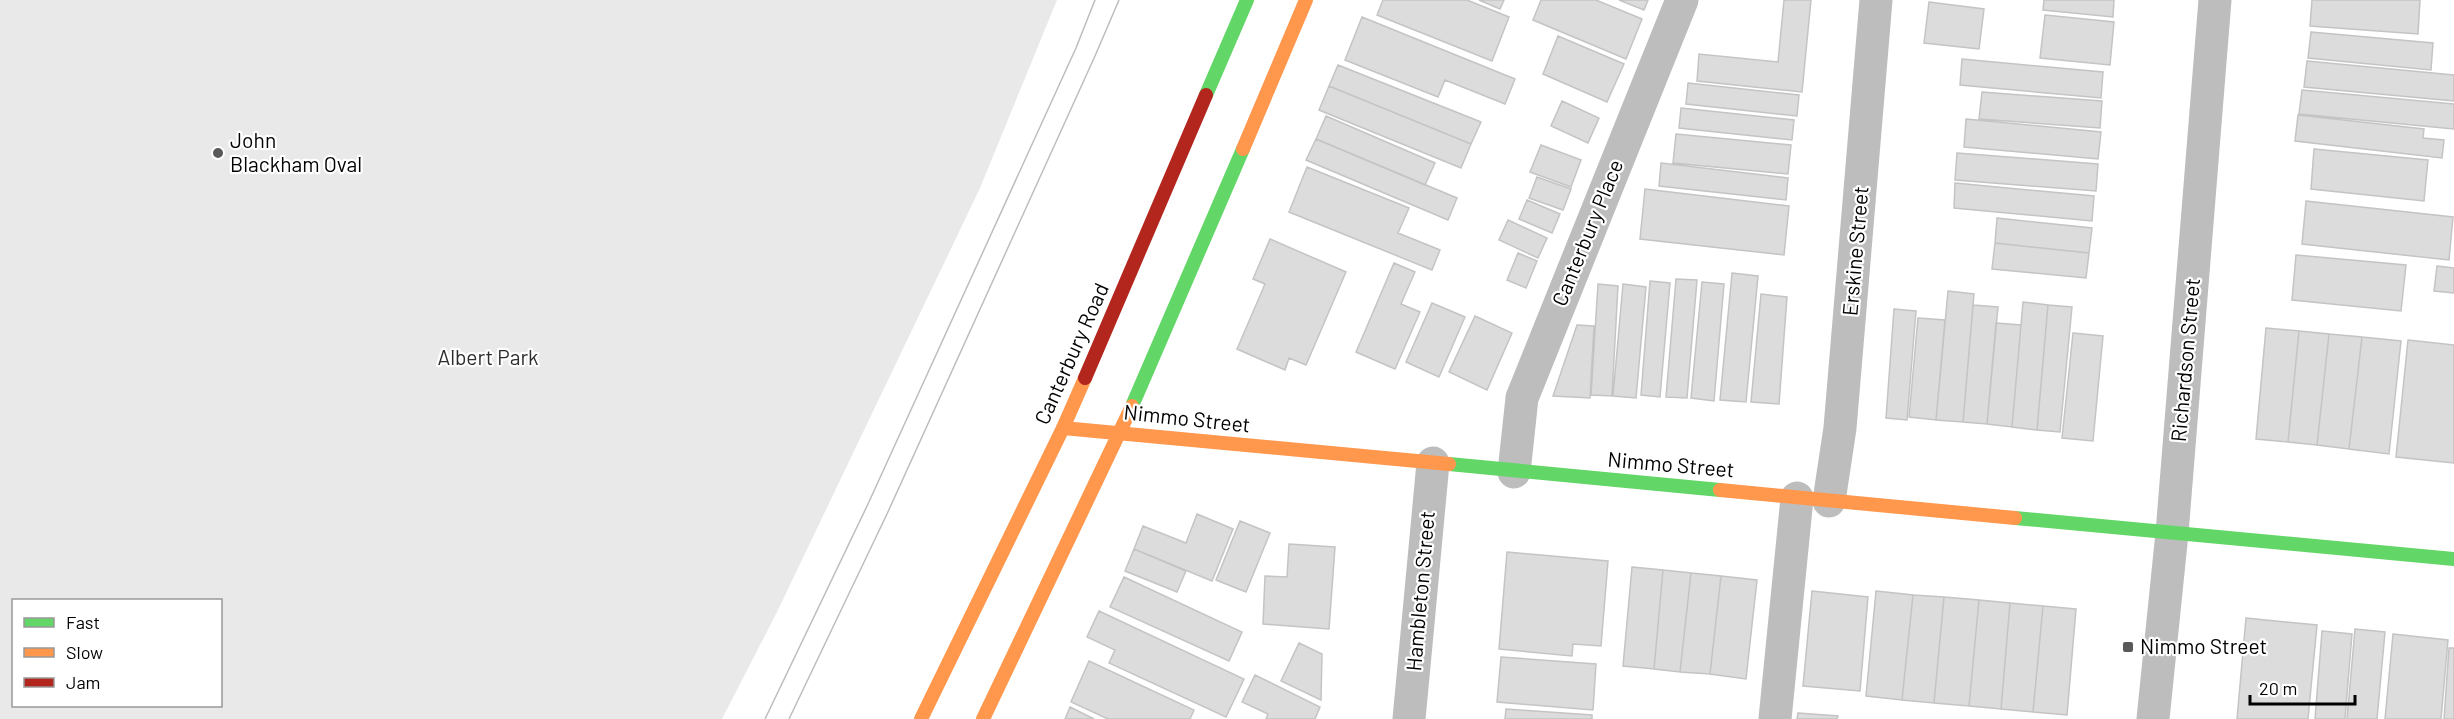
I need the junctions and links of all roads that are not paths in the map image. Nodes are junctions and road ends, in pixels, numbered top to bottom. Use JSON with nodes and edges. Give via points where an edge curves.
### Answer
{"nodes":[{"id":1,"x":1247,"y":0,"type":"edge"},
{"id":2,"x":1306,"y":0,"type":"edge"},
{"id":3,"x":1682,"y":0,"type":"edge"},
{"id":4,"x":1876,"y":0,"type":"edge"},
{"id":5,"x":2215,"y":0,"type":"edge"},
{"id":6,"x":1063,"y":428,"type":"junction"},
{"id":7,"x":1120,"y":433,"type":"junction"},
{"id":8,"x":1433,"y":463,"type":"junction"},
{"id":9,"x":1514,"y":472,"type":"junction"},
{"id":10,"x":1797,"y":498,"type":"junction"},
{"id":11,"x":1829,"y":501,"type":"junction"},
{"id":12,"x":2172,"y":533,"type":"junction"},
{"id":13,"x":2454,"y":559,"type":"edge"},
{"id":14,"x":921,"y":719,"type":"edge"},
{"id":15,"x":983,"y":719,"type":"edge"},
{"id":16,"x":1409,"y":719,"type":"edge"},
{"id":17,"x":1775,"y":719,"type":"edge"},
{"id":18,"x":2153,"y":719,"type":"edge"}],
"edges":[{"from":1,"to":6,"type":"main road","name":"Canterbury Road"},
{"from":2,"to":7,"type":"main road"},
{"from":3,"to":9,"type":"street","name":"Canterbury Place","via":[[1522,398]]},
{"from":4,"to":11,"type":"street","name":"Erskine Street","via":[[1840,428]]},
{"from":5,"to":12,"type":"street","name":"Richardson Street"},
{"from":6,"to":7,"type":"main road","name":"Nimmo Street"},
{"from":6,"to":14,"type":"main road","name":"Canterbury Road"},
{"from":7,"to":8,"type":"main road","name":"Nimmo Street"},
{"from":7,"to":15,"type":"main road"},
{"from":8,"to":9,"type":"main road","name":"Nimmo Street"},
{"from":8,"to":16,"type":"street","name":"Hambleton Street"},
{"from":9,"to":10,"type":"main road","name":"Nimmo Street"},
{"from":10,"to":11,"type":"main road","name":"Nimmo Street"},
{"from":10,"to":17,"type":"street"},
{"from":11,"to":12,"type":"main road","name":"Nimmo Street"},
{"from":12,"to":13,"type":"main road","name":"Nimmo Street"},
{"from":12,"to":18,"type":"street","name":"Richardson Street"}]}
